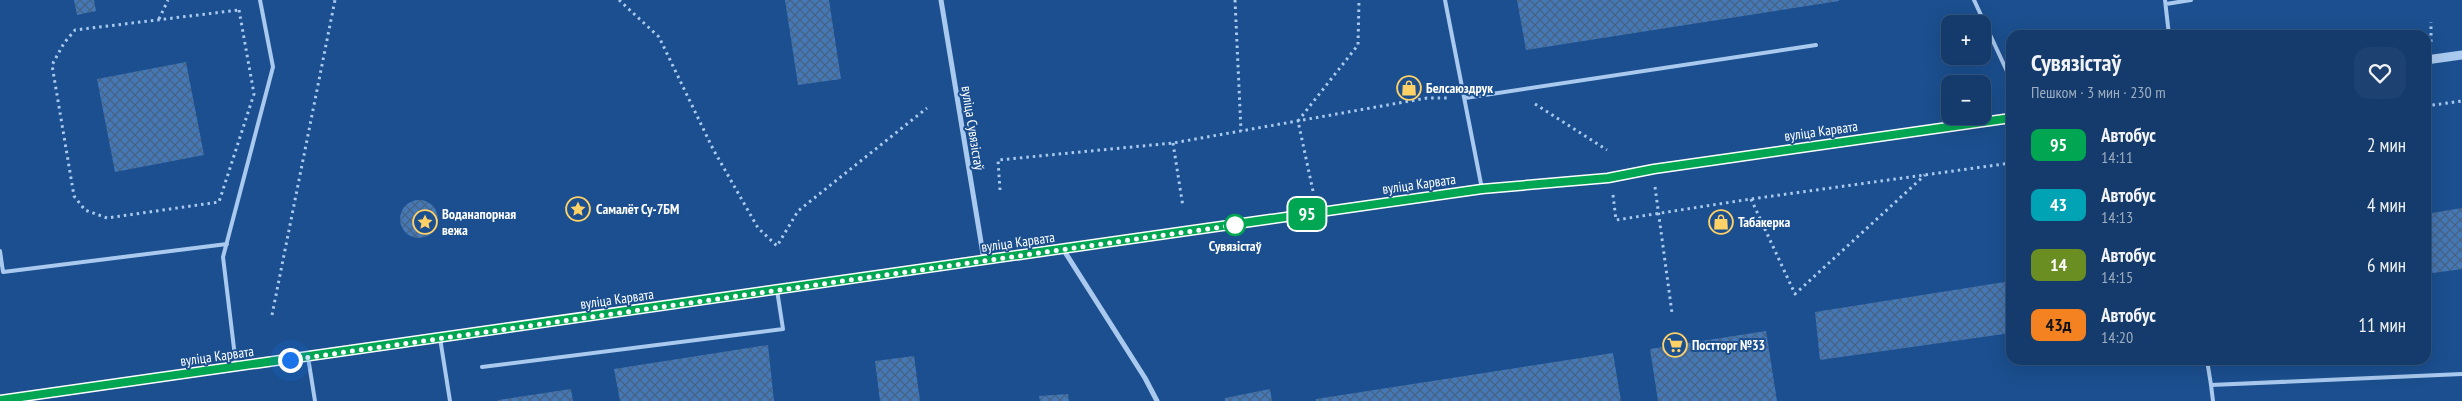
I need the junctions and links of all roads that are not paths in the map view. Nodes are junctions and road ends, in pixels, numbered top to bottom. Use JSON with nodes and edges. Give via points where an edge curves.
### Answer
{"nodes":[{"id":1,"x":260,"y":0,"type":"edge"},
{"id":2,"x":941,"y":0,"type":"edge"},
{"id":3,"x":1445,"y":0,"type":"edge"},
{"id":4,"x":1974,"y":0,"type":"edge"},
{"id":5,"x":2191,"y":0,"type":"edge"},
{"id":6,"x":2165,"y":2,"type":"edge"},
{"id":7,"x":2168,"y":30,"type":"edge"},
{"id":8,"x":1816,"y":45,"type":"dead end"},
{"id":9,"x":2462,"y":55,"type":"edge"},
{"id":10,"x":2431,"y":59,"type":"edge"},
{"id":11,"x":2006,"y":69,"type":"edge"},
{"id":12,"x":1465,"y":98,"type":"junction"},
{"id":13,"x":2006,"y":119,"type":"edge"},
{"id":14,"x":1482,"y":189,"type":"junction"},
{"id":15,"x":227,"y":244,"type":"junction"},
{"id":16,"x":1063,"y":249,"type":"junction"},
{"id":17,"x":0,"y":251,"type":"edge"},
{"id":18,"x":984,"y":260,"type":"junction"},
{"id":19,"x":777,"y":290,"type":"junction"},
{"id":20,"x":440,"y":338,"type":"junction"},
{"id":21,"x":308,"y":357,"type":"junction"},
{"id":22,"x":2208,"y":365,"type":"edge"},
{"id":23,"x":236,"y":367,"type":"junction"},
{"id":24,"x":482,"y":367,"type":"dead end"},
{"id":25,"x":2462,"y":374,"type":"edge"},
{"id":26,"x":2211,"y":385,"type":"junction"},
{"id":27,"x":27,"y":399,"type":"edge"},
{"id":28,"x":0,"y":400,"type":"edge"},
{"id":29,"x":315,"y":401,"type":"edge"},
{"id":30,"x":450,"y":401,"type":"edge"},
{"id":31,"x":1157,"y":401,"type":"edge"},
{"id":32,"x":2214,"y":401,"type":"edge"}],
"edges":[{"from":1,"to":15,"type":"lane","via":[[273,67]]},
{"from":2,"to":18,"type":"street","name":"вуліца Сувязістаў"},
{"from":3,"to":12,"type":"lane"},
{"from":4,"to":11,"type":"lane"},
{"from":5,"to":6,"type":"lane"},
{"from":6,"to":7,"type":"lane"},
{"from":8,"to":12,"type":"lane"},
{"from":9,"to":10,"type":"street"},
{"from":12,"to":14,"type":"lane"},
{"from":13,"to":14,"type":"street","name":"вуліца Карвата","via":[[1608,178]]},
{"from":14,"to":16,"type":"street","name":"вуліца Карвата"},
{"from":15,"to":17,"type":"lane","via":[[3,272]]},
{"from":15,"to":23,"type":"lane","via":[[223,257]]},
{"from":16,"to":18,"type":"street","name":"вуліца Карвата"},
{"from":16,"to":31,"type":"street","via":[[1146,378]]},
{"from":18,"to":19,"type":"street","name":"вуліца Карвата"},
{"from":19,"to":20,"type":"street","name":"вуліца Карвата"},
{"from":19,"to":24,"type":"lane","via":[[783,329]]},
{"from":20,"to":21,"type":"street","name":"вуліца Карвата"},
{"from":20,"to":30,"type":"lane"},
{"from":21,"to":23,"type":"street","name":"вуліца Карвата"},
{"from":21,"to":29,"type":"lane"},
{"from":22,"to":26,"type":"lane"},
{"from":23,"to":27,"type":"street","name":"вуліца Карвата"},
{"from":25,"to":26,"type":"lane"},
{"from":26,"to":32,"type":"lane"},
{"from":27,"to":28,"type":"street","name":"вуліца Карвата"}]}
